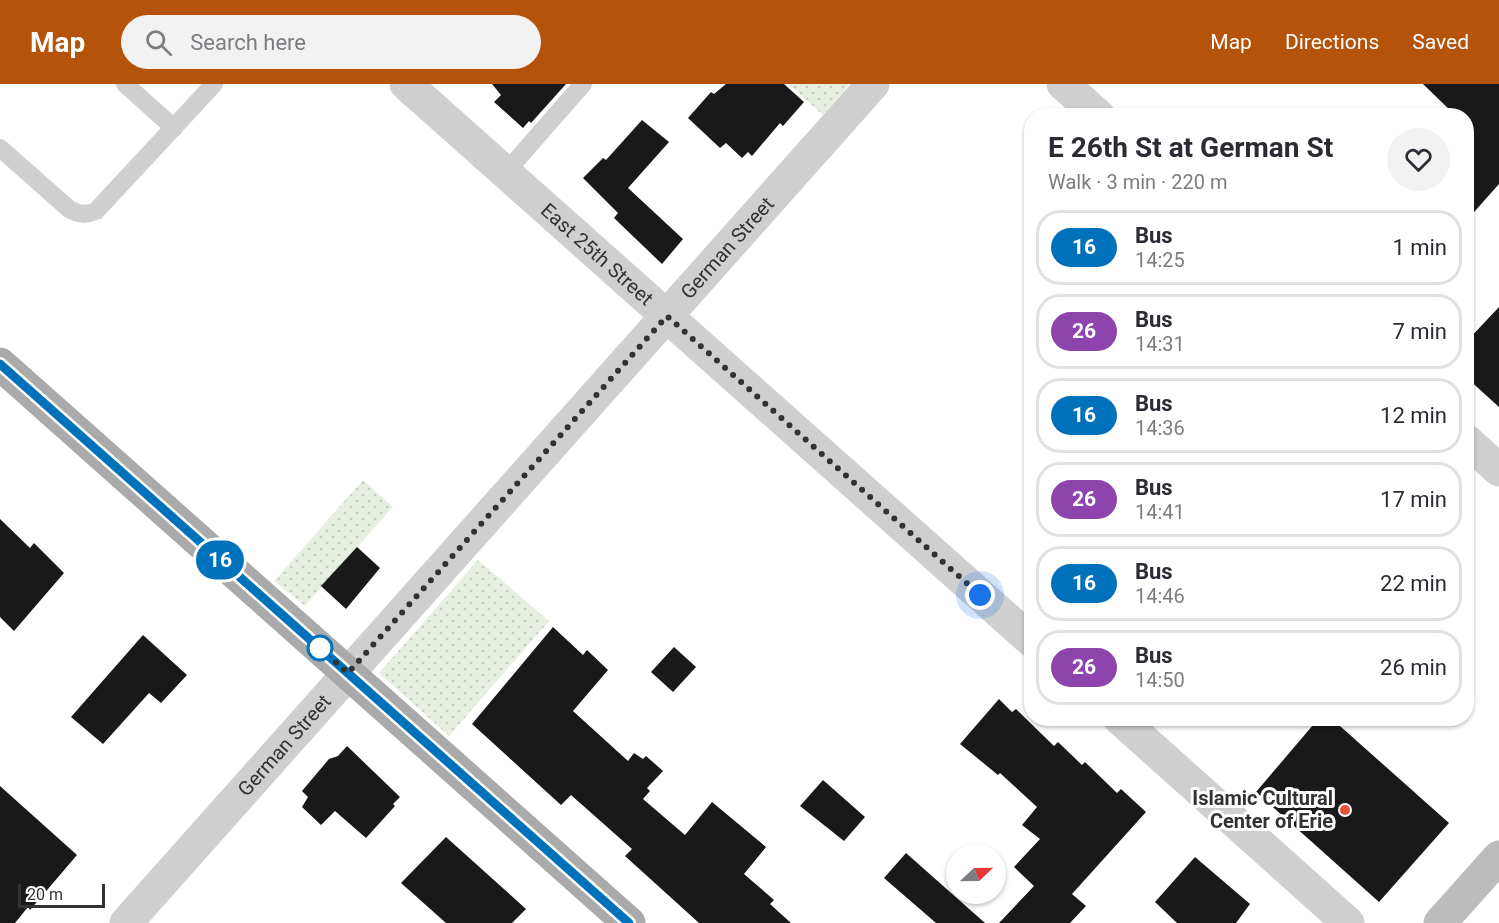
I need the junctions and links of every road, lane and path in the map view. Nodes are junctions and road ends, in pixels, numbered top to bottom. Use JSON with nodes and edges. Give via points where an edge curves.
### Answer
{"nodes":[{"id":1,"x":125,"y":84,"type":"edge"},
{"id":2,"x":214,"y":84,"type":"edge"},
{"id":3,"x":406,"y":84,"type":"edge"},
{"id":4,"x":583,"y":84,"type":"edge"},
{"id":5,"x":873,"y":84,"type":"edge"},
{"id":6,"x":1063,"y":84,"type":"edge"},
{"id":7,"x":1089,"y":108,"type":"edge"},
{"id":8,"x":174,"y":128,"type":"junction"},
{"id":9,"x":0,"y":148,"type":"edge"},
{"id":10,"x":505,"y":173,"type":"junction"},
{"id":11,"x":667,"y":316,"type":"junction"},
{"id":12,"x":0,"y":364,"type":"edge"},
{"id":13,"x":1474,"y":447,"type":"edge"},
{"id":14,"x":1499,"y":470,"type":"edge"},
{"id":15,"x":1024,"y":634,"type":"edge"},
{"id":16,"x":348,"y":673,"type":"junction"},
{"id":17,"x":1128,"y":726,"type":"edge"},
{"id":18,"x":1499,"y":857,"type":"edge"},
{"id":19,"x":126,"y":923,"type":"edge"},
{"id":20,"x":629,"y":923,"type":"edge"},
{"id":21,"x":1348,"y":923,"type":"edge"},
{"id":22,"x":1440,"y":923,"type":"edge"}],
"edges":[{"from":1,"to":8,"type":"lane"},
{"from":2,"to":8,"type":"lane"},
{"from":3,"to":10,"type":"street","name":"East 25th Street"},
{"from":4,"to":10,"type":"lane"},
{"from":5,"to":11,"type":"street","name":"German Street"},
{"from":6,"to":7,"type":"street"},
{"from":8,"to":9,"type":"lane","via":[[89,214],[69,209]]},
{"from":10,"to":11,"type":"street","name":"East 25th Street"},
{"from":11,"to":15,"type":"street","name":"East 25th Street"},
{"from":11,"to":16,"type":"street","name":"German Street"},
{"from":12,"to":16,"type":"main road"},
{"from":13,"to":14,"type":"street"},
{"from":16,"to":19,"type":"street","name":"German Street"},
{"from":16,"to":20,"type":"main road"},
{"from":17,"to":21,"type":"street"},
{"from":18,"to":22,"type":"main road"}]}
